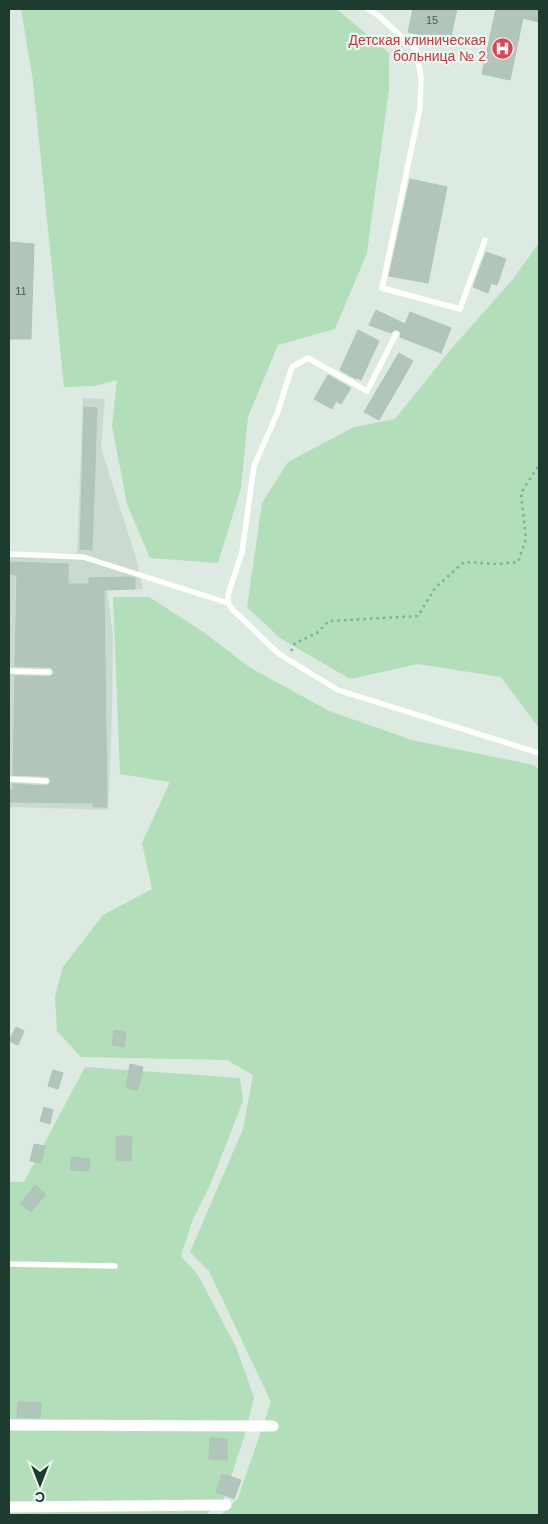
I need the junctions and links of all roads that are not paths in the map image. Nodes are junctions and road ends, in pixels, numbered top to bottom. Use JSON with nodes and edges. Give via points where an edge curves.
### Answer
{"nodes":[{"id":1,"x":368,"y":9,"type":"edge"},
{"id":2,"x":485,"y":240,"type":"dead end"},
{"id":3,"x":396,"y":334,"type":"dead end"},
{"id":4,"x":9,"y":554,"type":"edge"},
{"id":5,"x":228,"y":603,"type":"junction"},
{"id":6,"x":9,"y":671,"type":"edge"},
{"id":7,"x":49,"y":672,"type":"dead end"},
{"id":8,"x":539,"y":753,"type":"edge"},
{"id":9,"x":9,"y":779,"type":"edge"},
{"id":10,"x":46,"y":781,"type":"dead end"},
{"id":11,"x":9,"y":1264,"type":"edge"},
{"id":12,"x":115,"y":1266,"type":"dead end"},
{"id":13,"x":9,"y":1425,"type":"edge"},
{"id":14,"x":273,"y":1426,"type":"dead end"},
{"id":15,"x":226,"y":1505,"type":"dead end"},
{"id":16,"x":9,"y":1508,"type":"edge"}],
"edges":[{"from":1,"to":2,"type":"lane","via":[[417,50],[422,78],[420,108],[382,288],[460,309]]},
{"from":3,"to":5,"type":"lane","via":[[367,391],[308,358],[292,367],[277,414],[254,466],[242,552]]},
{"from":4,"to":5,"type":"lane","via":[[83,557]]},
{"from":5,"to":8,"type":"lane","via":[[279,654],[338,690]]},
{"from":6,"to":7,"type":"lane"},
{"from":9,"to":10,"type":"lane"},
{"from":11,"to":12,"type":"lane"},
{"from":13,"to":14,"type":"street"},
{"from":15,"to":16,"type":"street"}]}
